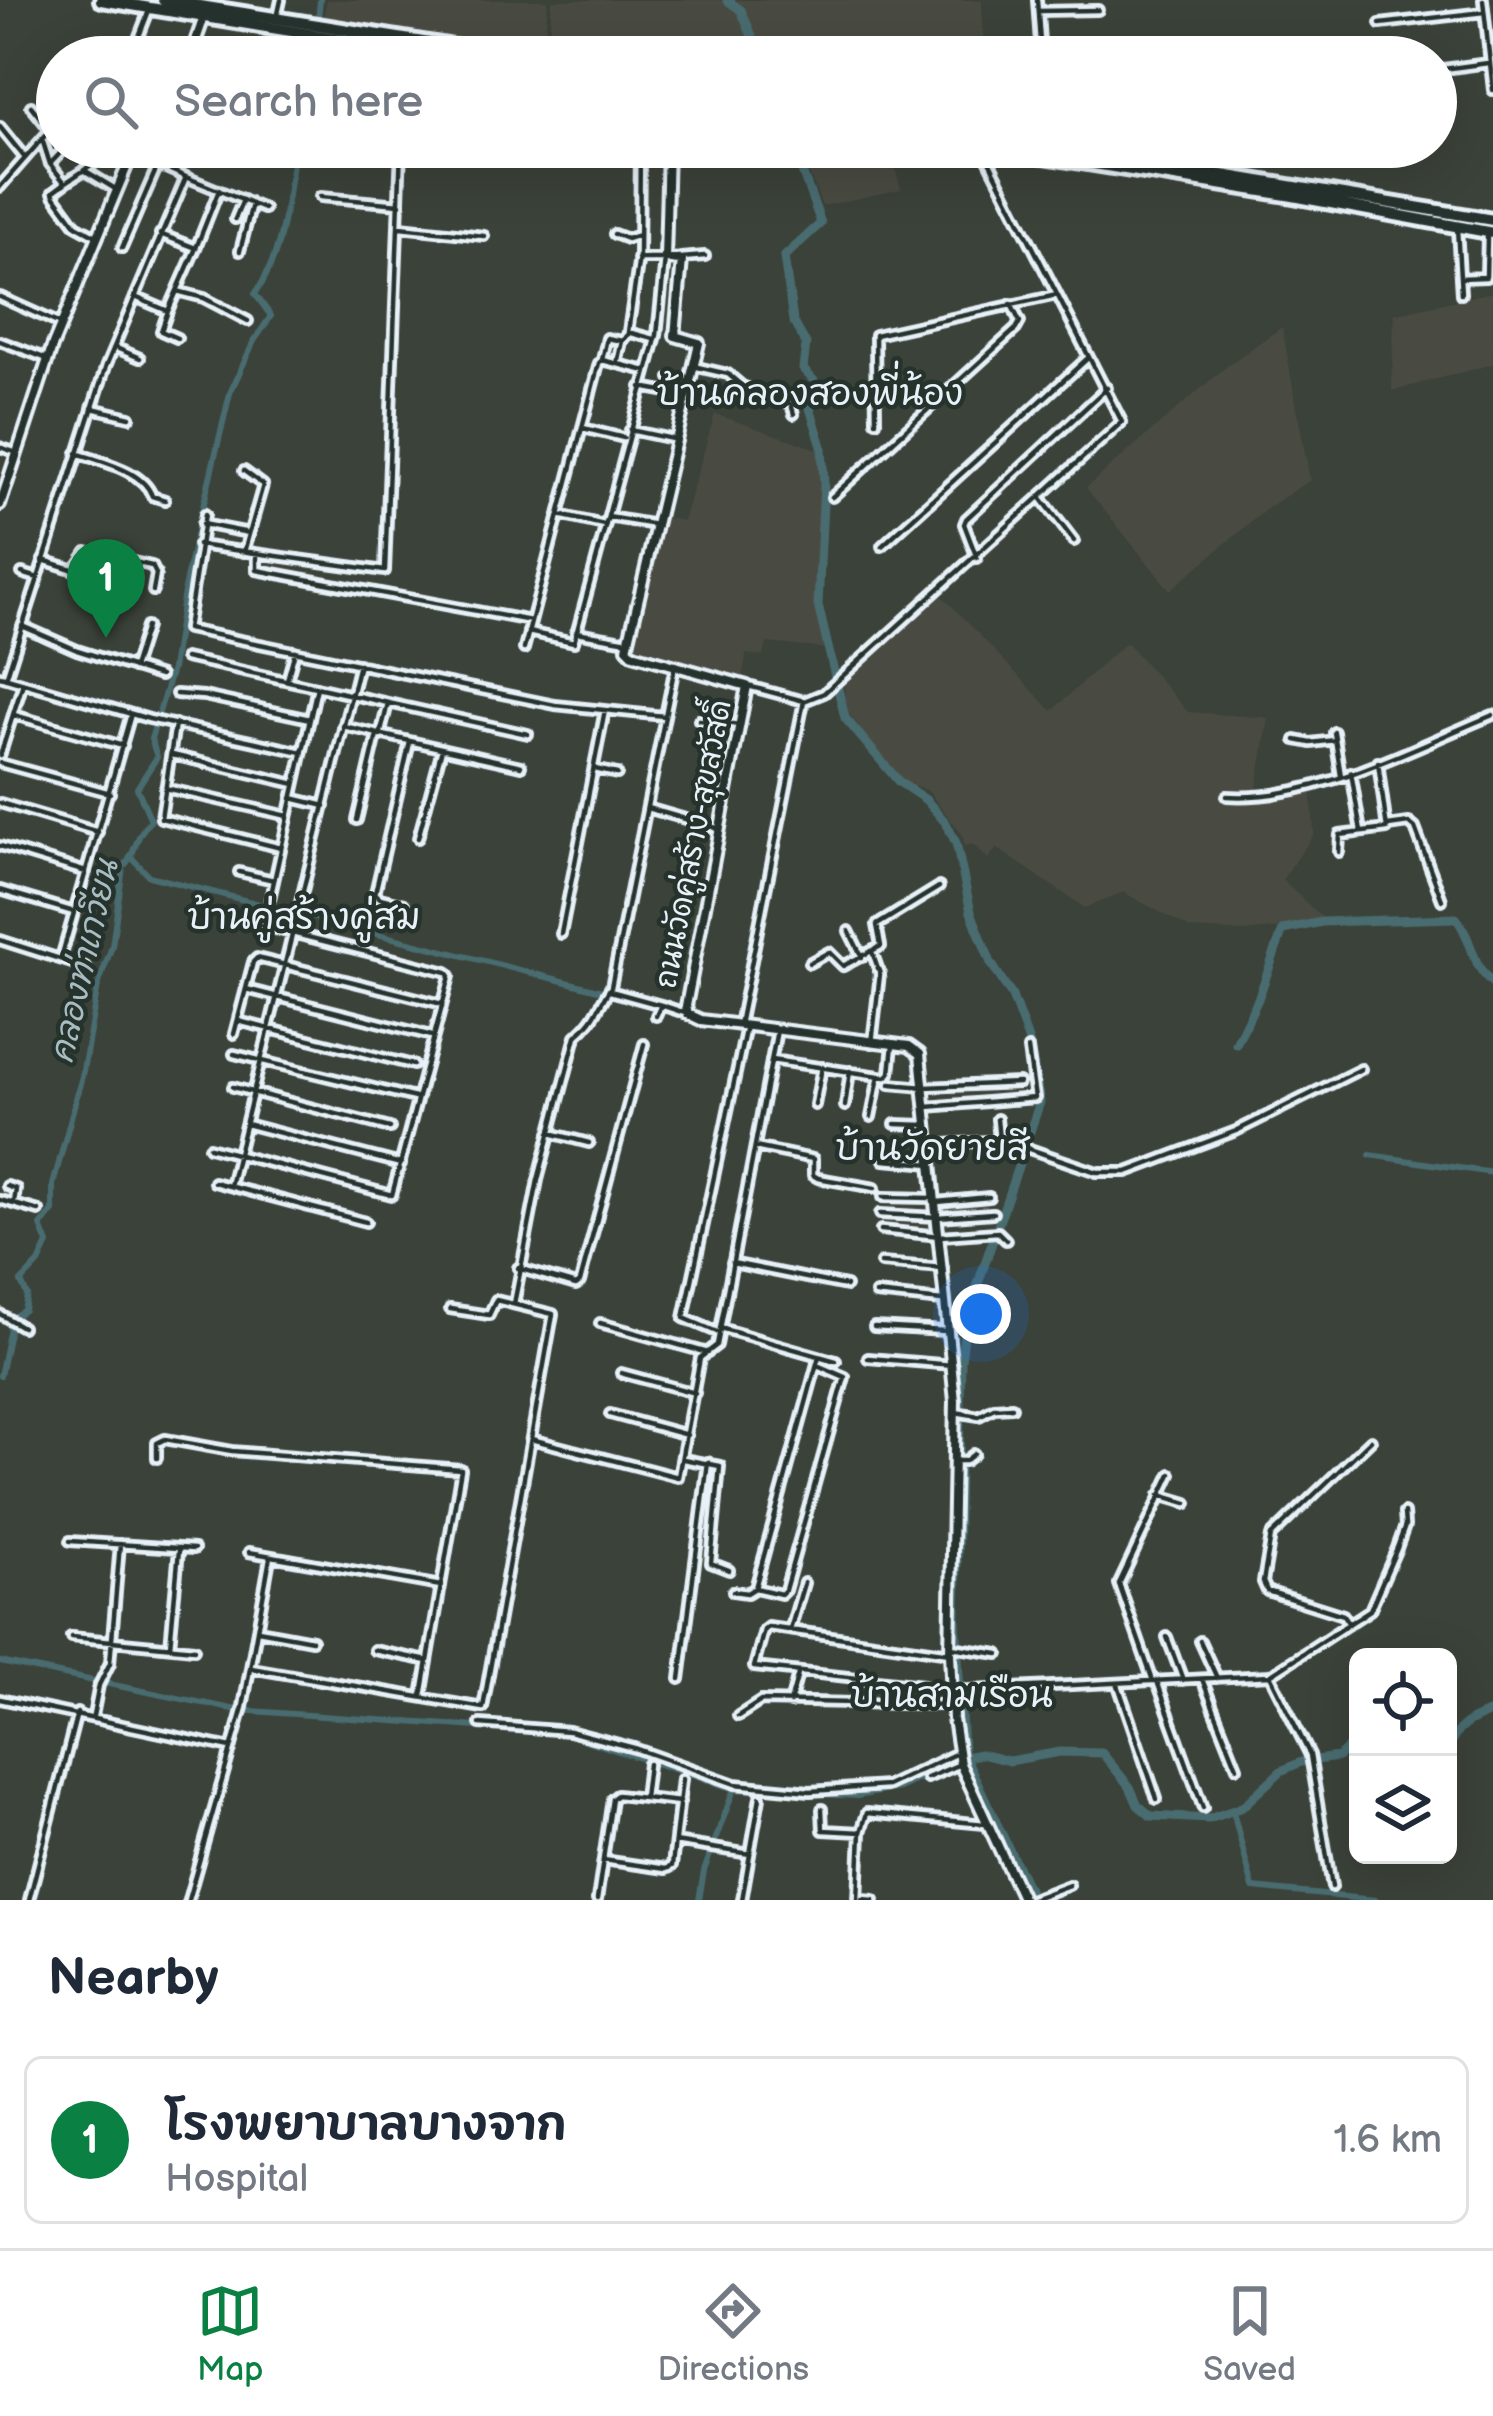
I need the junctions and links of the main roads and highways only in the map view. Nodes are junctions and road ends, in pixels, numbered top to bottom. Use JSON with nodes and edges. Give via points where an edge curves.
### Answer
{"nodes":[{"id":1,"x":100,"y":0,"type":"edge"},
{"id":2,"x":160,"y":5,"type":"edge"},
{"id":3,"x":304,"y":27,"type":"junction"},
{"id":4,"x":350,"y":36,"type":"edge"},
{"id":5,"x":1117,"y":168,"type":"edge"},
{"id":6,"x":1167,"y":168,"type":"edge"},
{"id":7,"x":1491,"y":229,"type":"edge"}],
"edges":[{"from":1,"to":2,"type":"main road"},
{"from":2,"to":3,"type":"main road"},
{"from":2,"to":3,"type":"main road"},
{"from":3,"to":4,"type":"main road"},
{"from":5,"to":7,"type":"main road"},
{"from":6,"to":7,"type":"main road"}]}
